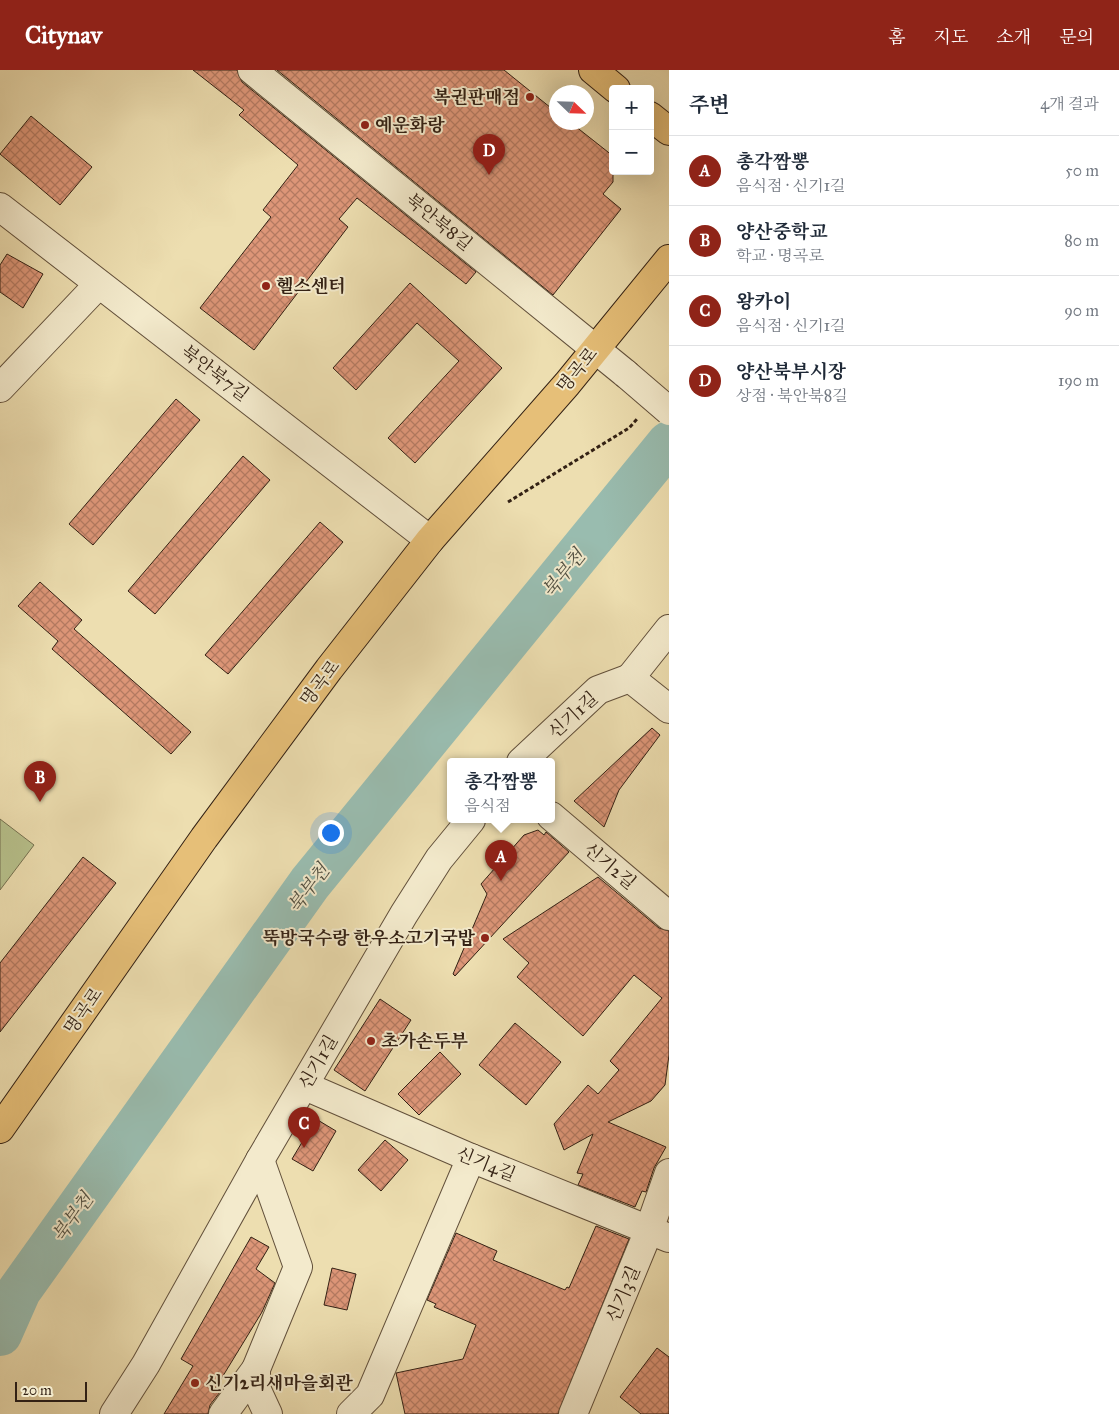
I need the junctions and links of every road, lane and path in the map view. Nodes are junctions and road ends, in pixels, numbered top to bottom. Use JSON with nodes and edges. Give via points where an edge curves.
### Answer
{"nodes":[{"id":1,"x":252,"y":70,"type":"edge"},
{"id":2,"x":593,"y":70,"type":"edge"},
{"id":3,"x":611,"y":85,"type":"edge"},
{"id":4,"x":654,"y":119,"type":"edge"},
{"id":5,"x":669,"y":131,"type":"edge"},
{"id":6,"x":0,"y":207,"type":"edge"},
{"id":7,"x":669,"y":259,"type":"edge"},
{"id":8,"x":98,"y":285,"type":"junction"},
{"id":9,"x":595,"y":349,"type":"junction"},
{"id":10,"x":0,"y":388,"type":"edge"},
{"id":11,"x":669,"y":411,"type":"edge"},
{"id":12,"x":640,"y":415,"type":"dead end"},
{"id":13,"x":508,"y":502,"type":"dead end"},
{"id":14,"x":430,"y":540,"type":"junction"},
{"id":15,"x":669,"y":629,"type":"edge"},
{"id":16,"x":630,"y":678,"type":"junction"},
{"id":17,"x":669,"y":709,"type":"edge"},
{"id":18,"x":526,"y":758,"type":"edge"},
{"id":19,"x":555,"y":819,"type":"edge"},
{"id":20,"x":469,"y":823,"type":"edge"},
{"id":21,"x":669,"y":916,"type":"edge"},
{"id":22,"x":304,"y":1086,"type":"junction"},
{"id":23,"x":0,"y":1129,"type":"edge"},
{"id":24,"x":471,"y":1158,"type":"junction"},
{"id":25,"x":260,"y":1160,"type":"junction"},
{"id":26,"x":669,"y":1173,"type":"edge"},
{"id":27,"x":659,"y":1234,"type":"edge"},
{"id":28,"x":256,"y":1368,"type":"junction"},
{"id":29,"x":364,"y":1409,"type":"edge"},
{"id":30,"x":114,"y":1414,"type":"edge"},
{"id":31,"x":223,"y":1414,"type":"edge"},
{"id":32,"x":268,"y":1414,"type":"edge"},
{"id":33,"x":573,"y":1414,"type":"edge"}],
"edges":[{"from":1,"to":9,"type":"street","name":"북안북8길"},
{"from":2,"to":3,"type":"main road"},
{"from":4,"to":5,"type":"main road"},
{"from":6,"to":8,"type":"street","name":"북안북7길"},
{"from":7,"to":9,"type":"main road","name":"명곡로"},
{"from":8,"to":10,"type":"street"},
{"from":8,"to":14,"type":"street","name":"북안북7길"},
{"from":9,"to":11,"type":"street","name":"북안북8길","bridge":true},
{"from":9,"to":14,"type":"main road","name":"명곡로"},
{"from":12,"to":13,"type":"path","via":[[629,428]]},
{"from":14,"to":23,"type":"main road","name":"명곡로","via":[[329,669],[204,838]]},
{"from":15,"to":16,"type":"street"},
{"from":16,"to":17,"type":"street"},
{"from":16,"to":18,"type":"street","name":"신기1길","via":[[598,690]]},
{"from":19,"to":21,"type":"street","name":"신기2길"},
{"from":20,"to":22,"type":"street","name":"신기1길","via":[[439,859],[404,914]]},
{"from":22,"to":24,"type":"street","name":"신기4길"},
{"from":22,"to":25,"type":"street","name":"신기1길"},
{"from":24,"to":27,"type":"street","name":"신기4길"},
{"from":24,"to":29,"type":"street"},
{"from":25,"to":28,"type":"street","via":[[298,1267]]},
{"from":25,"to":30,"type":"street","name":"신기1길","via":[[146,1364]]},
{"from":26,"to":27,"type":"street","name":"신기3길"},
{"from":27,"to":33,"type":"street","name":"신기3길"},
{"from":28,"to":31,"type":"street"},
{"from":28,"to":32,"type":"street","via":[[256,1388]]}]}
